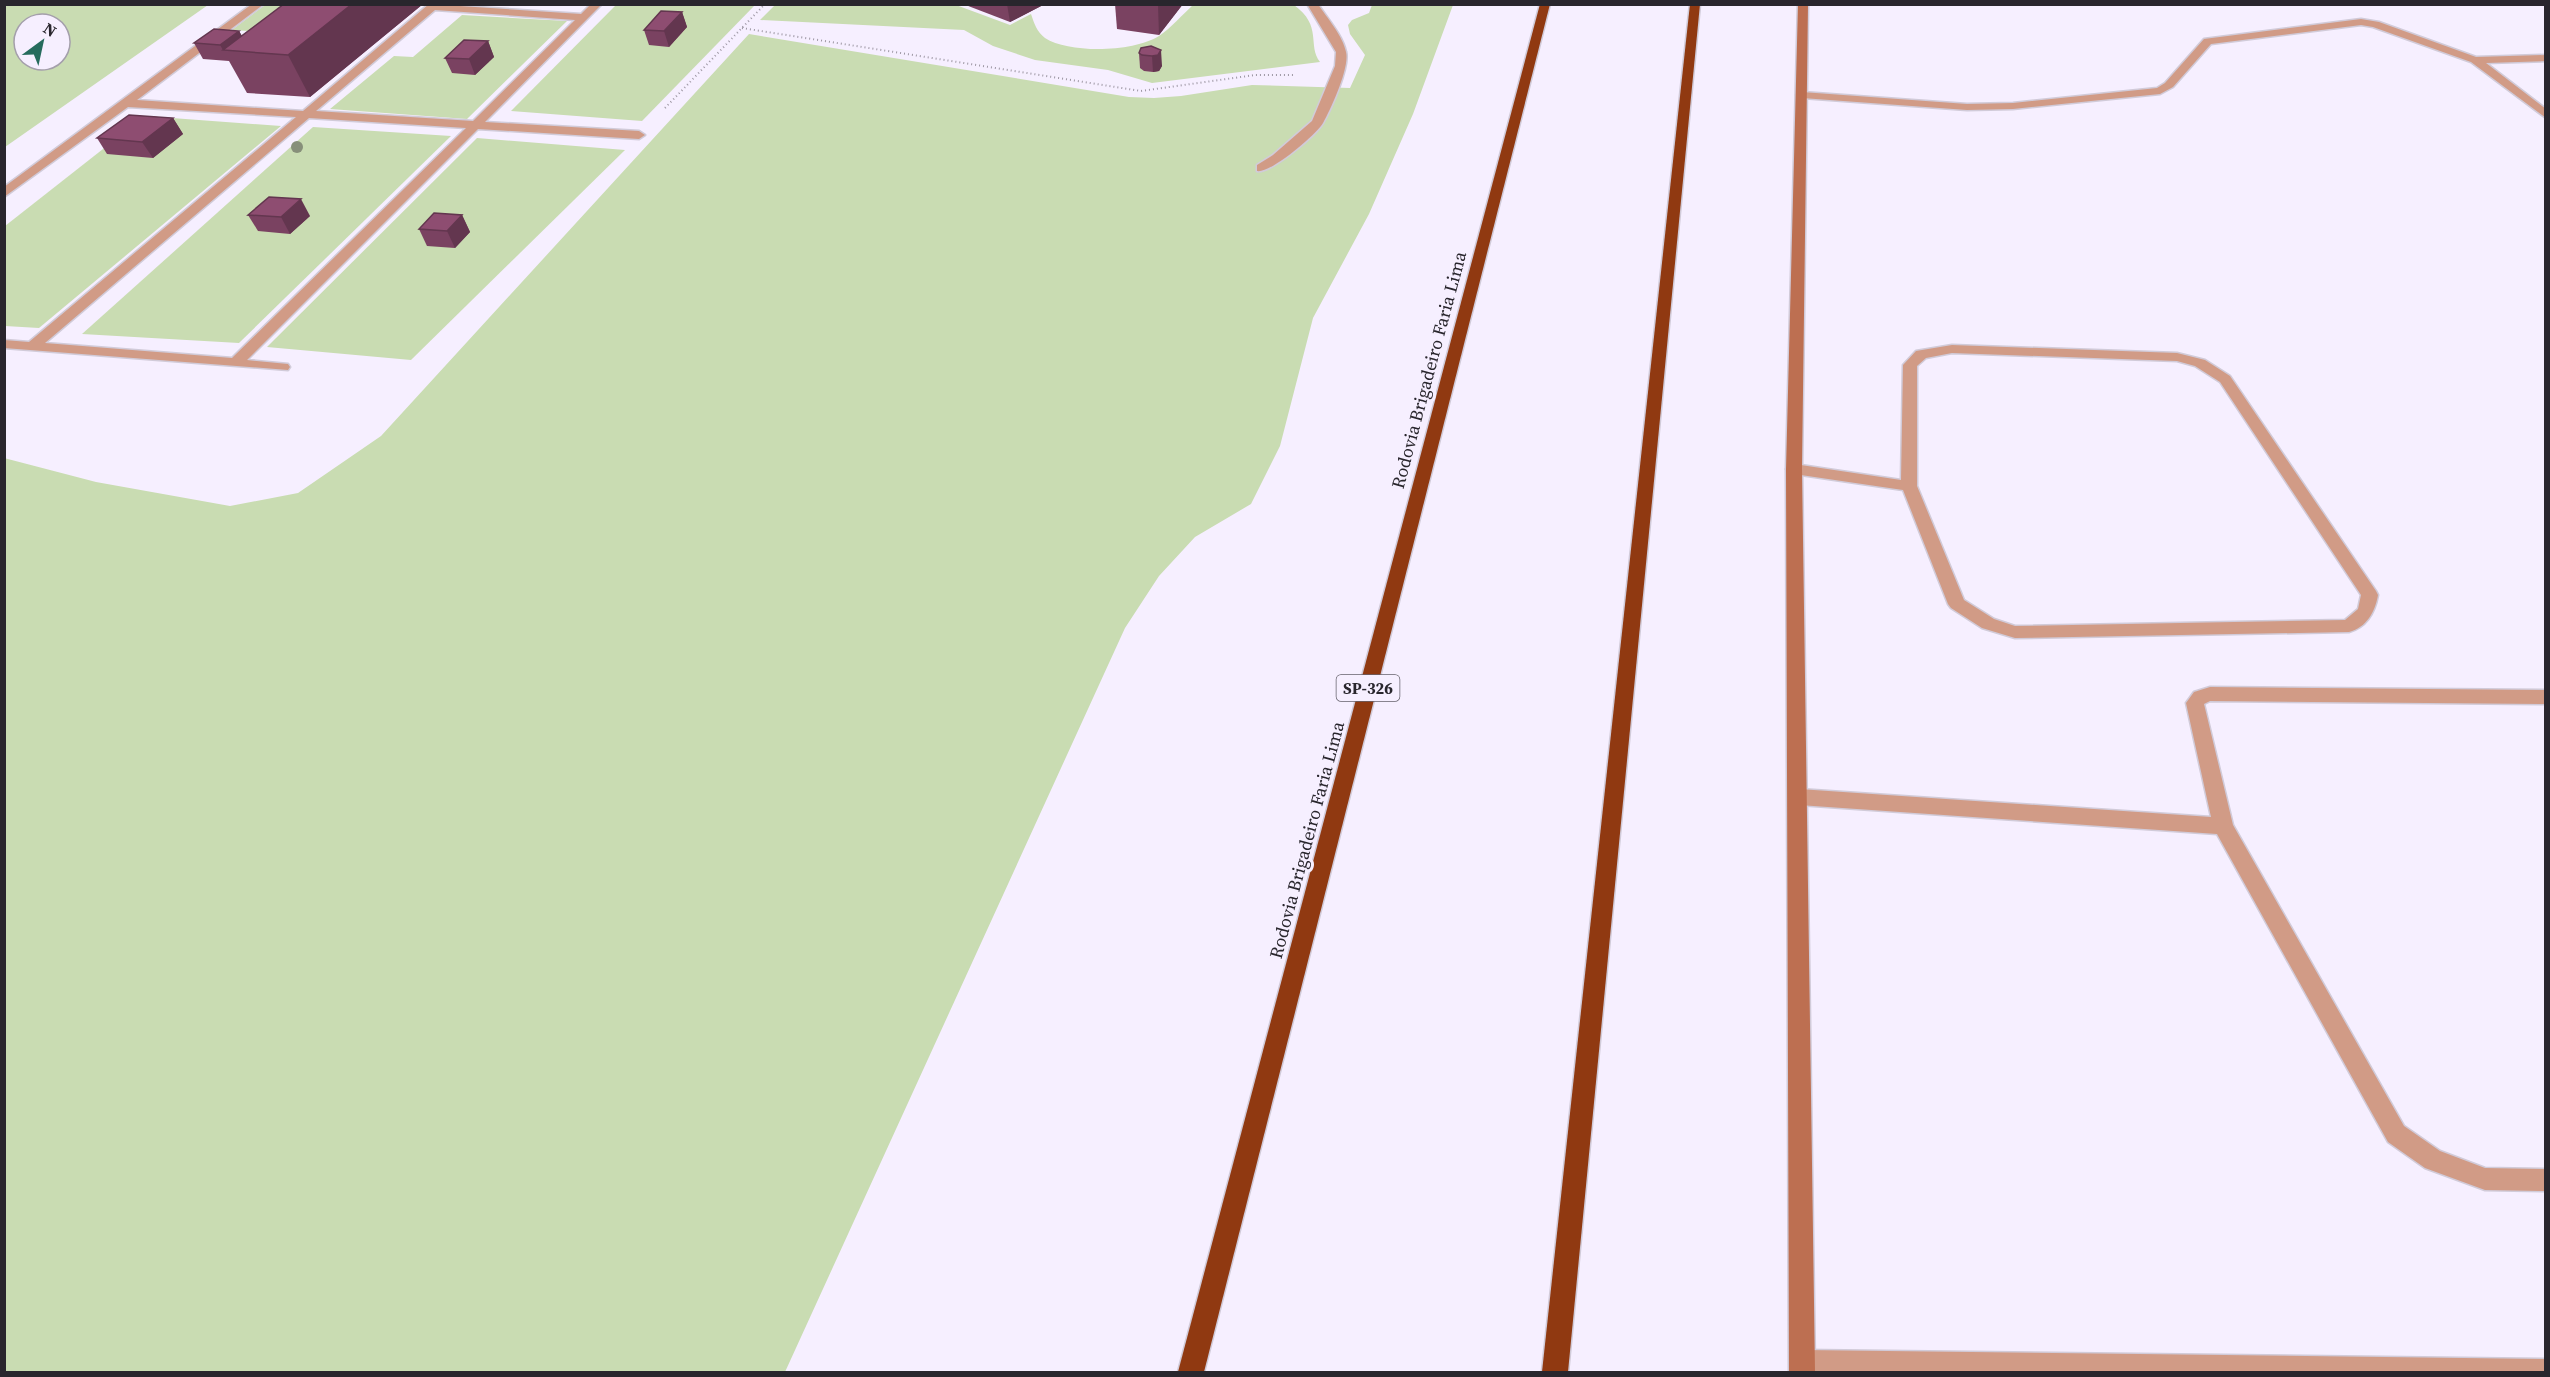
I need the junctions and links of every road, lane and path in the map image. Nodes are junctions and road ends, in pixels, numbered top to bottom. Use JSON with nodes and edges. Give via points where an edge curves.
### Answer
{"nodes":[{"id":1,"x":259,"y":4,"type":"edge"},
{"id":2,"x":597,"y":4,"type":"edge"},
{"id":3,"x":765,"y":4,"type":"edge"},
{"id":4,"x":1312,"y":4,"type":"edge"},
{"id":5,"x":1545,"y":4,"type":"edge"},
{"id":6,"x":1695,"y":4,"type":"edge"},
{"id":7,"x":1803,"y":4,"type":"edge"},
{"id":8,"x":434,"y":6,"type":"edge"},
{"id":9,"x":585,"y":17,"type":"junction"},
{"id":10,"x":742,"y":28,"type":"junction"},
{"id":11,"x":2546,"y":58,"type":"edge"},
{"id":12,"x":2475,"y":60,"type":"junction"},
{"id":13,"x":1334,"y":78,"type":"junction"},
{"id":14,"x":1802,"y":94,"type":"junction"},
{"id":15,"x":126,"y":103,"type":"junction"},
{"id":16,"x":307,"y":114,"type":"junction"},
{"id":17,"x":2546,"y":115,"type":"edge"},
{"id":18,"x":476,"y":124,"type":"junction"},
{"id":19,"x":639,"y":135,"type":"joint"},
{"id":20,"x":1261,"y":168,"type":"dead end"},
{"id":21,"x":4,"y":194,"type":"edge"},
{"id":22,"x":4,"y":344,"type":"edge"},
{"id":23,"x":33,"y":346,"type":"junction"},
{"id":24,"x":236,"y":363,"type":"junction"},
{"id":25,"x":283,"y":367,"type":"dead end"},
{"id":26,"x":1794,"y":469,"type":"junction"},
{"id":27,"x":1910,"y":486,"type":"junction"},
{"id":28,"x":2546,"y":697,"type":"edge"},
{"id":29,"x":1799,"y":797,"type":"junction"},
{"id":30,"x":2223,"y":826,"type":"junction"},
{"id":31,"x":2546,"y":1180,"type":"edge"},
{"id":32,"x":1802,"y":1368,"type":"edge"},
{"id":33,"x":1191,"y":1372,"type":"edge"},
{"id":34,"x":1555,"y":1372,"type":"edge"},
{"id":35,"x":2546,"y":1372,"type":"edge"}],
"edges":[{"from":1,"to":15,"type":"street"},
{"from":2,"to":9,"type":"street"},
{"from":3,"to":10,"type":"path"},
{"from":4,"to":13,"type":"street","via":[[1341,52],[1341,66]]},
{"from":5,"to":33,"type":"highway","name":"Rodovia Brigadeiro Faria Lima","number":"SP-326"},
{"from":6,"to":34,"type":"highway"},
{"from":7,"to":14,"type":"street"},
{"from":8,"to":9,"type":"street"},
{"from":8,"to":16,"type":"street"},
{"from":9,"to":18,"type":"street"},
{"from":10,"to":13,"type":"path","via":[[1141,91],[1249,75]]},
{"from":10,"to":19,"type":"path"},
{"from":11,"to":12,"type":"street"},
{"from":12,"to":14,"type":"street","via":[[2391,28],[2361,22],[2208,41],[2160,91],[1967,107]]},
{"from":12,"to":17,"type":"street"},
{"from":13,"to":20,"type":"street","via":[[1317,123]]},
{"from":14,"to":26,"type":"street"},
{"from":15,"to":16,"type":"street"},
{"from":15,"to":21,"type":"street"},
{"from":16,"to":18,"type":"street"},
{"from":16,"to":23,"type":"street"},
{"from":18,"to":19,"type":"street"},
{"from":18,"to":24,"type":"street"},
{"from":22,"to":23,"type":"street"},
{"from":23,"to":24,"type":"street"},
{"from":24,"to":25,"type":"street"},
{"from":26,"to":27,"type":"street"},
{"from":26,"to":29,"type":"street"},
{"from":27,"to":27,"type":"street","via":[[1957,604],[1988,624],[2015,632],[2349,627],[2366,612],[2370,595],[2225,379],[2200,363],[2177,357],[1952,349],[1921,354],[1910,365]]},
{"from":28,"to":30,"type":"street","via":[[2200,697],[2195,703]]},
{"from":29,"to":30,"type":"street"},
{"from":29,"to":32,"type":"street"},
{"from":30,"to":31,"type":"street","via":[[2396,1134],[2433,1161],[2485,1179]]},
{"from":32,"to":35,"type":"street"}]}
